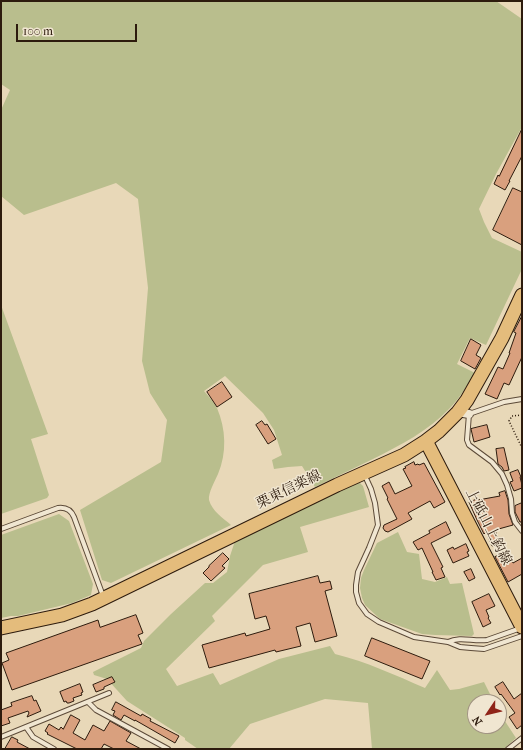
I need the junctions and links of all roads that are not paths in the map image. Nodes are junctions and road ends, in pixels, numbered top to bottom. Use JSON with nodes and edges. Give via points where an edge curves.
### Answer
{"nodes":[{"id":1,"x":522,"y":295,"type":"edge"},
{"id":2,"x":522,"y":399,"type":"edge"},
{"id":3,"x":464,"y":413,"type":"junction"},
{"id":4,"x":426,"y":442,"type":"junction"},
{"id":5,"x":364,"y":473,"type":"junction"},
{"id":6,"x":1,"y":529,"type":"edge"},
{"id":7,"x":522,"y":531,"type":"edge"},
{"id":8,"x":104,"y":598,"type":"junction"},
{"id":9,"x":1,"y":628,"type":"edge"},
{"id":10,"x":522,"y":628,"type":"edge"},
{"id":11,"x":522,"y":636,"type":"edge"},
{"id":12,"x":448,"y":642,"type":"junction"},
{"id":13,"x":109,"y":693,"type":"dead end"},
{"id":14,"x":88,"y":702,"type":"junction"},
{"id":15,"x":26,"y":727,"type":"junction"},
{"id":16,"x":1,"y":737,"type":"edge"},
{"id":17,"x":522,"y":738,"type":"edge"},
{"id":18,"x":54,"y":749,"type":"edge"},
{"id":19,"x":168,"y":749,"type":"edge"},
{"id":20,"x":508,"y":749,"type":"edge"}],
"edges":[{"from":1,"to":3,"type":"main road","name":"栗東信楽線","via":[[502,338],[467,400]]},
{"from":2,"to":3,"type":"lane"},
{"from":3,"to":4,"type":"main road","name":"栗東信楽線"},
{"from":3,"to":7,"type":"lane","via":[[469,446],[492,462],[502,474],[511,499],[515,522]]},
{"from":4,"to":5,"type":"main road","name":"栗東信楽線"},
{"from":4,"to":10,"type":"main road","name":"上砥山上鈎線"},
{"from":5,"to":8,"type":"main road","name":"栗東信楽線"},
{"from":5,"to":12,"type":"lane","via":[[375,503],[378,525],[358,572],[356,592],[359,603],[367,614],[379,622],[414,637]]},
{"from":6,"to":8,"type":"lane","via":[[58,508],[72,512]]},
{"from":8,"to":9,"type":"main road","name":"栗東信楽線","via":[[62,615]]},
{"from":10,"to":12,"type":"lane","via":[[487,640],[464,638]]},
{"from":11,"to":12,"type":"lane","via":[[484,649],[460,647]]},
{"from":13,"to":14,"type":"lane"},
{"from":14,"to":15,"type":"lane"},
{"from":14,"to":19,"type":"lane","via":[[96,710]]},
{"from":15,"to":16,"type":"lane"},
{"from":15,"to":18,"type":"lane","via":[[32,737]]},
{"from":17,"to":20,"type":"lane"}]}
